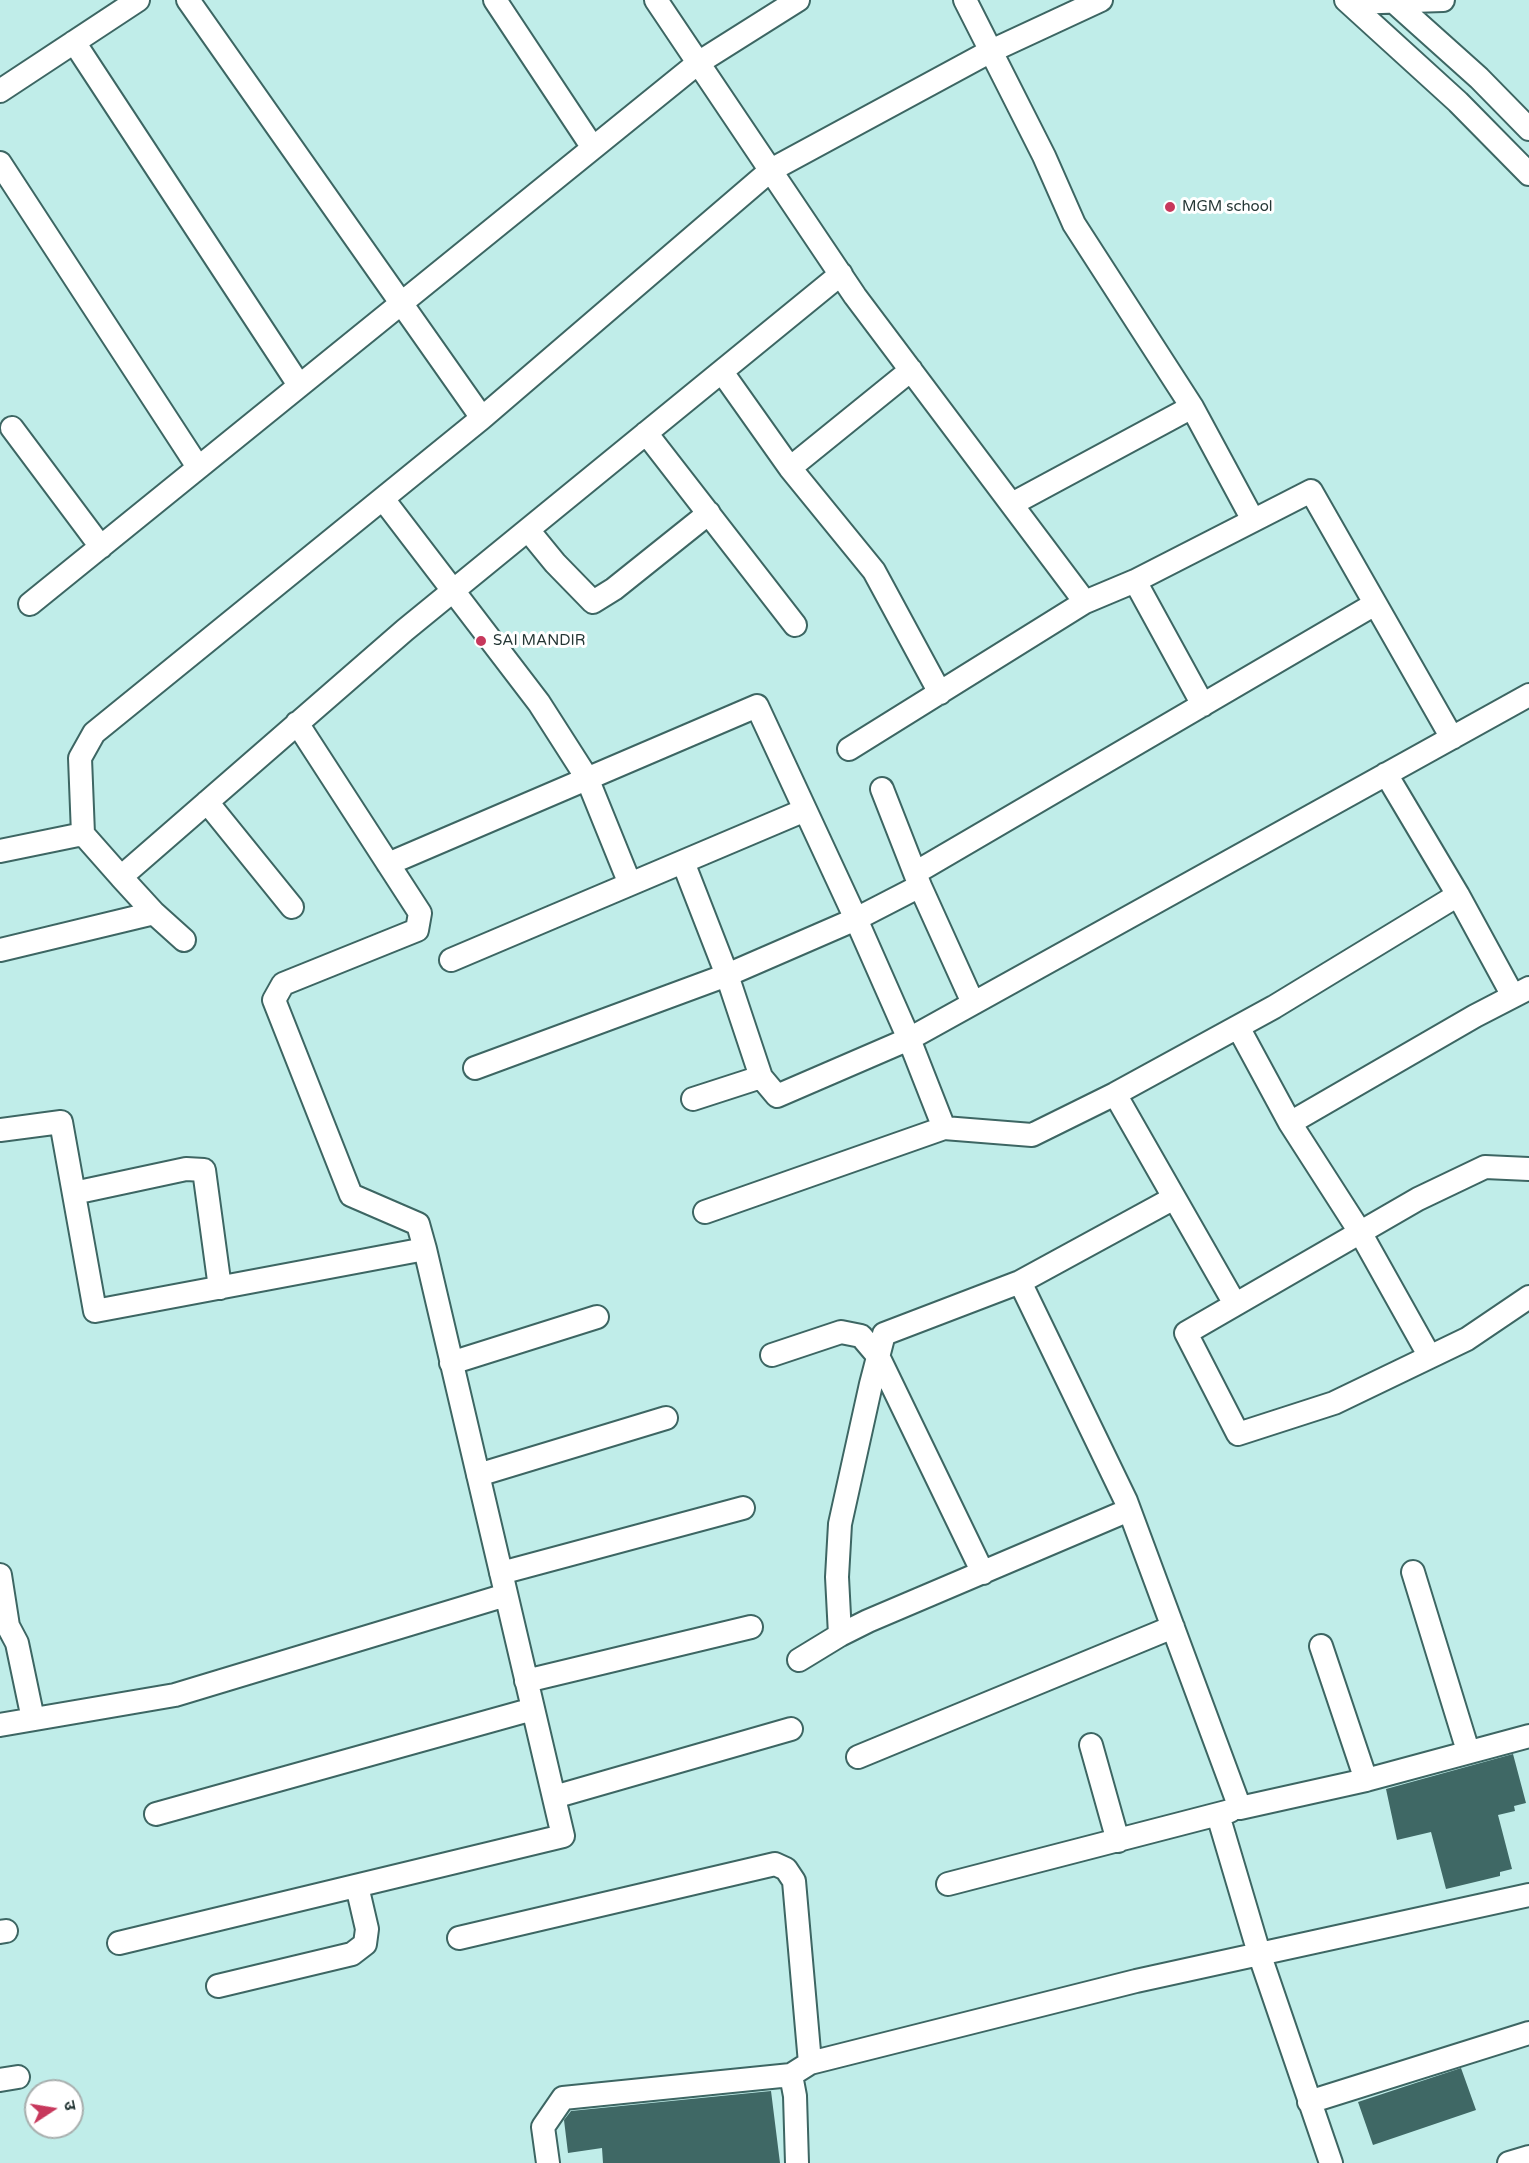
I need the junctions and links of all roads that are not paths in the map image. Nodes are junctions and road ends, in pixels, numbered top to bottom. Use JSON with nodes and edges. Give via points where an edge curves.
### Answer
{"nodes":[{"id":1,"x":138,"y":0,"type":"edge"},
{"id":2,"x":188,"y":0,"type":"edge"},
{"id":3,"x":495,"y":0,"type":"edge"},
{"id":4,"x":656,"y":0,"type":"edge"},
{"id":5,"x":798,"y":0,"type":"edge"},
{"id":6,"x":965,"y":0,"type":"edge"},
{"id":7,"x":1101,"y":0,"type":"edge"},
{"id":8,"x":1443,"y":0,"type":"edge"},
{"id":9,"x":1394,"y":1,"type":"edge"},
{"id":10,"x":1348,"y":2,"type":"edge"},
{"id":11,"x":74,"y":42,"type":"junction"},
{"id":12,"x":989,"y":52,"type":"junction"},
{"id":13,"x":698,"y":63,"type":"junction"},
{"id":14,"x":1479,"y":78,"type":"junction"},
{"id":15,"x":0,"y":91,"type":"edge"},
{"id":16,"x":1458,"y":102,"type":"junction"},
{"id":17,"x":1529,"y":129,"type":"edge"},
{"id":18,"x":593,"y":148,"type":"junction"},
{"id":19,"x":0,"y":163,"type":"edge"},
{"id":20,"x":771,"y":170,"type":"junction"},
{"id":21,"x":1529,"y":174,"type":"edge"},
{"id":22,"x":841,"y":274,"type":"junction"},
{"id":23,"x":401,"y":302,"type":"junction"},
{"id":24,"x":911,"y":370,"type":"junction"},
{"id":25,"x":722,"y":372,"type":"junction"},
{"id":26,"x":299,"y":385,"type":"junction"},
{"id":27,"x":1192,"y":407,"type":"junction"},
{"id":28,"x":483,"y":418,"type":"junction"},
{"id":29,"x":12,"y":428,"type":"dead end"},
{"id":30,"x":646,"y":433,"type":"junction"},
{"id":31,"x":198,"y":467,"type":"junction"},
{"id":32,"x":790,"y":468,"type":"junction"},
{"id":33,"x":383,"y":499,"type":"junction"},
{"id":34,"x":1012,"y":504,"type":"junction"},
{"id":35,"x":708,"y":513,"type":"junction"},
{"id":36,"x":1252,"y":520,"type":"junction"},
{"id":37,"x":528,"y":530,"type":"junction"},
{"id":38,"x":101,"y":547,"type":"junction"},
{"id":39,"x":1135,"y":581,"type":"junction"},
{"id":40,"x":453,"y":592,"type":"junction"},
{"id":41,"x":1085,"y":602,"type":"junction"},
{"id":42,"x":30,"y":604,"type":"dead end"},
{"id":43,"x":1376,"y":604,"type":"junction"},
{"id":44,"x":795,"y":625,"type":"dead end"},
{"id":45,"x":940,"y":693,"type":"junction"},
{"id":46,"x":1529,"y":695,"type":"edge"},
{"id":47,"x":1203,"y":705,"type":"junction"},
{"id":48,"x":297,"y":723,"type":"junction"},
{"id":49,"x":1452,"y":738,"type":"junction"},
{"id":50,"x":849,"y":749,"type":"dead end"},
{"id":51,"x":1386,"y":774,"type":"junction"},
{"id":52,"x":587,"y":778,"type":"junction"},
{"id":53,"x":882,"y":789,"type":"dead end"},
{"id":54,"x":207,"y":802,"type":"junction"},
{"id":55,"x":805,"y":810,"type":"junction"},
{"id":56,"x":83,"y":834,"type":"junction"},
{"id":57,"x":0,"y":851,"type":"edge"},
{"id":58,"x":683,"y":862,"type":"junction"},
{"id":59,"x":388,"y":864,"type":"junction"},
{"id":60,"x":121,"y":877,"type":"junction"},
{"id":61,"x":917,"y":880,"type":"junction"},
{"id":62,"x":630,"y":884,"type":"junction"},
{"id":63,"x":1458,"y":895,"type":"junction"},
{"id":64,"x":292,"y":907,"type":"dead end"},
{"id":65,"x":154,"y":914,"type":"junction"},
{"id":66,"x":856,"y":919,"type":"junction"},
{"id":67,"x":184,"y":940,"type":"dead end"},
{"id":68,"x":0,"y":950,"type":"edge"},
{"id":69,"x":451,"y":960,"type":"dead end"},
{"id":70,"x":727,"y":975,"type":"junction"},
{"id":71,"x":1521,"y":992,"type":"edge"},
{"id":72,"x":972,"y":1003,"type":"junction"},
{"id":73,"x":1238,"y":1027,"type":"junction"},
{"id":74,"x":909,"y":1039,"type":"junction"},
{"id":75,"x":475,"y":1068,"type":"dead end"},
{"id":76,"x":761,"y":1077,"type":"junction"},
{"id":77,"x":1114,"y":1094,"type":"junction"},
{"id":78,"x":693,"y":1099,"type":"dead end"},
{"id":79,"x":1290,"y":1123,"type":"junction"},
{"id":80,"x":944,"y":1128,"type":"junction"},
{"id":81,"x":0,"y":1130,"type":"edge"},
{"id":82,"x":1529,"y":1169,"type":"edge"},
{"id":83,"x":74,"y":1193,"type":"junction"},
{"id":84,"x":1174,"y":1198,"type":"junction"},
{"id":85,"x":705,"y":1212,"type":"dead end"},
{"id":86,"x":1360,"y":1232,"type":"junction"},
{"id":87,"x":425,"y":1249,"type":"junction"},
{"id":88,"x":1020,"y":1282,"type":"junction"},
{"id":89,"x":220,"y":1288,"type":"junction"},
{"id":90,"x":1529,"y":1297,"type":"edge"},
{"id":91,"x":1235,"y":1304,"type":"junction"},
{"id":92,"x":597,"y":1317,"type":"dead end"},
{"id":93,"x":772,"y":1355,"type":"dead end"},
{"id":94,"x":878,"y":1356,"type":"junction"},
{"id":95,"x":1430,"y":1357,"type":"junction"},
{"id":96,"x":451,"y":1363,"type":"junction"},
{"id":97,"x":666,"y":1418,"type":"dead end"},
{"id":98,"x":478,"y":1475,"type":"junction"},
{"id":99,"x":743,"y":1508,"type":"dead end"},
{"id":100,"x":1129,"y":1509,"type":"junction"},
{"id":101,"x":1413,"y":1572,"type":"dead end"},
{"id":102,"x":501,"y":1573,"type":"junction"},
{"id":103,"x":983,"y":1573,"type":"junction"},
{"id":104,"x":0,"y":1575,"type":"edge"},
{"id":105,"x":506,"y":1595,"type":"junction"},
{"id":106,"x":4,"y":1627,"type":"edge"},
{"id":107,"x":751,"y":1627,"type":"dead end"},
{"id":108,"x":1173,"y":1627,"type":"junction"},
{"id":109,"x":840,"y":1635,"type":"junction"},
{"id":110,"x":1321,"y":1646,"type":"dead end"},
{"id":111,"x":799,"y":1660,"type":"dead end"},
{"id":112,"x":526,"y":1681,"type":"junction"},
{"id":113,"x":533,"y":1709,"type":"junction"},
{"id":114,"x":33,"y":1719,"type":"junction"},
{"id":115,"x":0,"y":1725,"type":"edge"},
{"id":116,"x":791,"y":1729,"type":"dead end"},
{"id":117,"x":1529,"y":1736,"type":"edge"},
{"id":118,"x":1090,"y":1745,"type":"dead end"},
{"id":119,"x":1468,"y":1751,"type":"junction"},
{"id":120,"x":858,"y":1757,"type":"dead end"},
{"id":121,"x":1366,"y":1780,"type":"junction"},
{"id":122,"x":554,"y":1797,"type":"junction"},
{"id":123,"x":1240,"y":1808,"type":"junction"},
{"id":124,"x":156,"y":1814,"type":"dead end"},
{"id":125,"x":1218,"y":1815,"type":"junction"},
{"id":126,"x":1118,"y":1841,"type":"junction"},
{"id":127,"x":948,"y":1884,"type":"dead end"},
{"id":128,"x":357,"y":1886,"type":"junction"},
{"id":129,"x":1529,"y":1895,"type":"edge"},
{"id":130,"x":459,"y":1938,"type":"dead end"},
{"id":131,"x":119,"y":1943,"type":"dead end"},
{"id":132,"x":1259,"y":1953,"type":"junction"},
{"id":133,"x":218,"y":1986,"type":"dead end"},
{"id":134,"x":1529,"y":2034,"type":"edge"},
{"id":135,"x":800,"y":2069,"type":"junction"},
{"id":136,"x":1310,"y":2102,"type":"junction"},
{"id":137,"x":1529,"y":2157,"type":"edge"},
{"id":138,"x":548,"y":2163,"type":"edge"},
{"id":139,"x":797,"y":2163,"type":"edge"},
{"id":140,"x":1331,"y":2163,"type":"edge"},
{"id":141,"x":1509,"y":2163,"type":"edge"}],
"edges":[{"from":1,"to":11,"type":"street"},
{"from":2,"to":23,"type":"street"},
{"from":3,"to":18,"type":"street"},
{"from":4,"to":13,"type":"street"},
{"from":5,"to":13,"type":"street"},
{"from":6,"to":12,"type":"street"},
{"from":7,"to":12,"type":"street"},
{"from":8,"to":9,"type":"street"},
{"from":9,"to":10,"type":"street"},
{"from":9,"to":14,"type":"street"},
{"from":10,"to":16,"type":"street"},
{"from":11,"to":15,"type":"street"},
{"from":11,"to":26,"type":"street"},
{"from":12,"to":20,"type":"street"},
{"from":12,"to":27,"type":"street","via":[[1044,156],[1074,224]]},
{"from":13,"to":18,"type":"street"},
{"from":13,"to":20,"type":"street"},
{"from":14,"to":16,"type":"street"},
{"from":14,"to":17,"type":"street"},
{"from":16,"to":21,"type":"street"},
{"from":18,"to":23,"type":"street"},
{"from":19,"to":31,"type":"street"},
{"from":20,"to":22,"type":"street"},
{"from":20,"to":28,"type":"street"},
{"from":22,"to":24,"type":"street"},
{"from":22,"to":25,"type":"street"},
{"from":23,"to":26,"type":"street"},
{"from":23,"to":28,"type":"street"},
{"from":24,"to":32,"type":"street"},
{"from":24,"to":34,"type":"street"},
{"from":25,"to":30,"type":"street"},
{"from":25,"to":32,"type":"street"},
{"from":26,"to":31,"type":"street"},
{"from":27,"to":34,"type":"street"},
{"from":27,"to":36,"type":"street"},
{"from":28,"to":33,"type":"street"},
{"from":29,"to":38,"type":"street"},
{"from":30,"to":35,"type":"street"},
{"from":30,"to":37,"type":"street"},
{"from":31,"to":38,"type":"street"},
{"from":32,"to":45,"type":"street","via":[[874,571]]},
{"from":33,"to":40,"type":"street"},
{"from":33,"to":56,"type":"street","via":[[94,734],[80,758]]},
{"from":34,"to":41,"type":"street"},
{"from":35,"to":37,"type":"street","via":[[593,602]]},
{"from":35,"to":44,"type":"street"},
{"from":36,"to":39,"type":"street"},
{"from":36,"to":43,"type":"street","via":[[1311,491]]},
{"from":37,"to":40,"type":"street"},
{"from":38,"to":42,"type":"street"},
{"from":39,"to":41,"type":"street"},
{"from":39,"to":47,"type":"street"},
{"from":40,"to":48,"type":"street"},
{"from":40,"to":52,"type":"street","via":[[538,703]]},
{"from":41,"to":45,"type":"street"},
{"from":43,"to":47,"type":"street"},
{"from":43,"to":49,"type":"street"},
{"from":45,"to":50,"type":"street"},
{"from":46,"to":49,"type":"street"},
{"from":47,"to":61,"type":"street"},
{"from":48,"to":54,"type":"street"},
{"from":48,"to":59,"type":"street"},
{"from":49,"to":51,"type":"street"},
{"from":51,"to":63,"type":"street"},
{"from":51,"to":72,"type":"street"},
{"from":52,"to":55,"type":"street","via":[[757,706]]},
{"from":52,"to":59,"type":"street"},
{"from":52,"to":62,"type":"street"},
{"from":53,"to":61,"type":"street"},
{"from":54,"to":60,"type":"street"},
{"from":54,"to":64,"type":"street"},
{"from":55,"to":58,"type":"street"},
{"from":55,"to":66,"type":"street"},
{"from":56,"to":57,"type":"street"},
{"from":56,"to":60,"type":"street"},
{"from":58,"to":62,"type":"street"},
{"from":58,"to":70,"type":"street"},
{"from":59,"to":87,"type":"street","via":[[420,914],[417,930],[283,984],[274,1000],[351,1195],[418,1224]]},
{"from":60,"to":65,"type":"street"},
{"from":61,"to":66,"type":"street"},
{"from":61,"to":72,"type":"street"},
{"from":62,"to":69,"type":"street"},
{"from":63,"to":71,"type":"street"},
{"from":63,"to":73,"type":"street"},
{"from":65,"to":67,"type":"street"},
{"from":65,"to":68,"type":"street"},
{"from":66,"to":70,"type":"street"},
{"from":66,"to":74,"type":"street"},
{"from":70,"to":75,"type":"street"},
{"from":70,"to":76,"type":"street"},
{"from":71,"to":79,"type":"street"},
{"from":72,"to":74,"type":"street"},
{"from":73,"to":77,"type":"street"},
{"from":73,"to":79,"type":"street"},
{"from":74,"to":76,"type":"street","via":[[777,1096]]},
{"from":74,"to":80,"type":"street"},
{"from":76,"to":78,"type":"street"},
{"from":77,"to":80,"type":"street","via":[[1032,1135]]},
{"from":77,"to":84,"type":"street"},
{"from":79,"to":86,"type":"street"},
{"from":80,"to":85,"type":"street"},
{"from":81,"to":83,"type":"street","via":[[61,1122]]},
{"from":82,"to":86,"type":"street","via":[[1485,1167]]},
{"from":83,"to":89,"type":"street","via":[[95,1311]]},
{"from":83,"to":89,"type":"street","via":[[186,1169],[204,1170]]},
{"from":84,"to":88,"type":"street"},
{"from":84,"to":91,"type":"street"},
{"from":86,"to":91,"type":"street"},
{"from":86,"to":95,"type":"street"},
{"from":87,"to":89,"type":"street"},
{"from":87,"to":96,"type":"street"},
{"from":88,"to":94,"type":"street","via":[[884,1334]]},
{"from":88,"to":100,"type":"street"},
{"from":90,"to":95,"type":"street","via":[[1467,1339]]},
{"from":91,"to":95,"type":"street","via":[[1185,1333],[1238,1434],[1335,1403]]},
{"from":92,"to":96,"type":"street"},
{"from":93,"to":94,"type":"street","via":[[841,1332],[861,1336]]},
{"from":94,"to":103,"type":"street"},
{"from":94,"to":109,"type":"street","via":[[840,1524]]},
{"from":96,"to":98,"type":"street"},
{"from":97,"to":98,"type":"street"},
{"from":98,"to":102,"type":"street"},
{"from":99,"to":102,"type":"street"},
{"from":100,"to":103,"type":"street"},
{"from":100,"to":108,"type":"street"},
{"from":101,"to":119,"type":"street"},
{"from":102,"to":105,"type":"street"},
{"from":103,"to":109,"type":"street"},
{"from":104,"to":106,"type":"street"},
{"from":105,"to":112,"type":"street"},
{"from":105,"to":114,"type":"street","via":[[175,1695]]},
{"from":106,"to":114,"type":"street","via":[[17,1643]]},
{"from":107,"to":112,"type":"street"},
{"from":108,"to":120,"type":"street"},
{"from":108,"to":123,"type":"street"},
{"from":109,"to":111,"type":"street"},
{"from":110,"to":121,"type":"street"},
{"from":112,"to":113,"type":"street"},
{"from":113,"to":122,"type":"street"},
{"from":113,"to":124,"type":"street"},
{"from":114,"to":115,"type":"street"},
{"from":116,"to":122,"type":"street"},
{"from":117,"to":119,"type":"street"},
{"from":118,"to":126,"type":"street"},
{"from":119,"to":121,"type":"street"},
{"from":121,"to":123,"type":"street"},
{"from":122,"to":128,"type":"street","via":[[563,1836]]},
{"from":123,"to":125,"type":"street"},
{"from":125,"to":126,"type":"street"},
{"from":125,"to":132,"type":"street"},
{"from":126,"to":127,"type":"street"},
{"from":128,"to":131,"type":"street"},
{"from":128,"to":133,"type":"street","via":[[367,1929],[365,1944],[352,1954]]},
{"from":129,"to":132,"type":"street"},
{"from":130,"to":135,"type":"street","via":[[775,1863],[786,1869],[794,1881]]},
{"from":132,"to":135,"type":"street"},
{"from":132,"to":136,"type":"street"},
{"from":134,"to":136,"type":"street"},
{"from":135,"to":138,"type":"street","via":[[563,2098],[543,2127]]},
{"from":135,"to":139,"type":"street","via":[[795,2096]]},
{"from":136,"to":140,"type":"street"},
{"from":137,"to":141,"type":"street"}]}
